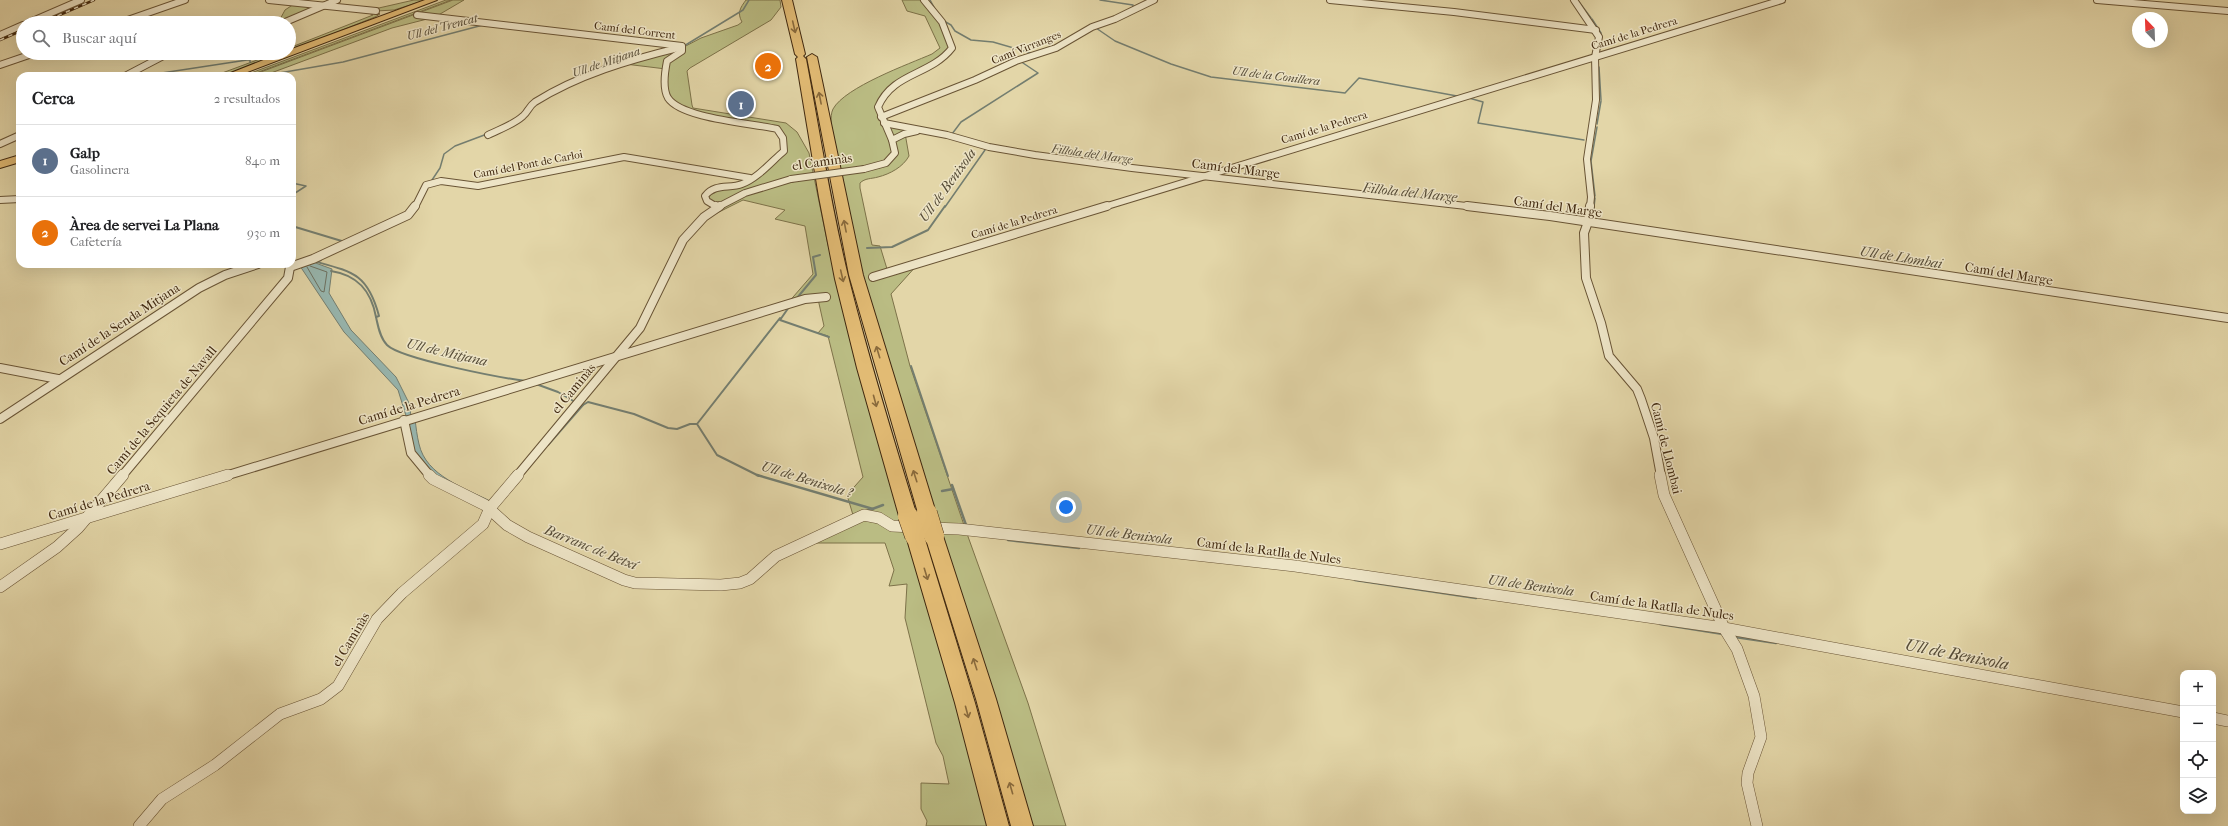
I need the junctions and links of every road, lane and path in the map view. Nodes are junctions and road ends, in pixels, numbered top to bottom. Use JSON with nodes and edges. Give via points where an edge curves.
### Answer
{"nodes":[{"id":1,"x":81,"y":0,"type":"edge"},
{"id":2,"x":185,"y":0,"type":"edge"},
{"id":3,"x":269,"y":0,"type":"edge"},
{"id":4,"x":337,"y":0,"type":"edge"},
{"id":5,"x":427,"y":0,"type":"edge"},
{"id":6,"x":433,"y":0,"type":"edge"},
{"id":7,"x":444,"y":0,"type":"edge"},
{"id":8,"x":787,"y":0,"type":"edge"},
{"id":9,"x":924,"y":0,"type":"edge"},
{"id":10,"x":1154,"y":0,"type":"edge"},
{"id":11,"x":1330,"y":0,"type":"edge"},
{"id":12,"x":1574,"y":0,"type":"edge"},
{"id":13,"x":1782,"y":0,"type":"edge"},
{"id":14,"x":2096,"y":0,"type":"edge"},
{"id":15,"x":324,"y":6,"type":"junction"},
{"id":16,"x":376,"y":11,"type":"junction"},
{"id":17,"x":2228,"y":11,"type":"edge"},
{"id":18,"x":418,"y":15,"type":"dead end"},
{"id":19,"x":44,"y":16,"type":"edge"},
{"id":20,"x":139,"y":16,"type":"edge"},
{"id":21,"x":296,"y":18,"type":"edge"},
{"id":22,"x":16,"y":28,"type":"edge"},
{"id":23,"x":1596,"y":30,"type":"junction"},
{"id":24,"x":0,"y":35,"type":"edge"},
{"id":25,"x":681,"y":48,"type":"junction"},
{"id":26,"x":296,"y":49,"type":"edge"},
{"id":27,"x":296,"y":50,"type":"edge"},
{"id":28,"x":807,"y":53,"type":"junction"},
{"id":29,"x":296,"y":55,"type":"edge"},
{"id":30,"x":1595,"y":57,"type":"junction"},
{"id":31,"x":16,"y":59,"type":"edge"},
{"id":32,"x":156,"y":60,"type":"edge"},
{"id":33,"x":268,"y":60,"type":"edge"},
{"id":34,"x":270,"y":60,"type":"edge"},
{"id":35,"x":283,"y":60,"type":"edge"},
{"id":36,"x":0,"y":65,"type":"edge"},
{"id":37,"x":133,"y":72,"type":"edge"},
{"id":38,"x":236,"y":72,"type":"edge"},
{"id":39,"x":237,"y":72,"type":"edge"},
{"id":40,"x":251,"y":72,"type":"edge"},
{"id":41,"x":882,"y":120,"type":"junction"},
{"id":42,"x":921,"y":130,"type":"junction"},
{"id":43,"x":488,"y":135,"type":"dead end"},
{"id":44,"x":16,"y":137,"type":"edge"},
{"id":45,"x":892,"y":140,"type":"junction"},
{"id":46,"x":0,"y":144,"type":"edge"},
{"id":47,"x":16,"y":154,"type":"edge"},
{"id":48,"x":16,"y":159,"type":"edge"},
{"id":49,"x":0,"y":160,"type":"edge"},
{"id":50,"x":0,"y":165,"type":"edge"},
{"id":51,"x":1204,"y":176,"type":"junction"},
{"id":52,"x":750,"y":178,"type":"junction"},
{"id":53,"x":16,"y":199,"type":"edge"},
{"id":54,"x":0,"y":200,"type":"edge"},
{"id":55,"x":718,"y":207,"type":"junction"},
{"id":56,"x":1588,"y":222,"type":"junction"},
{"id":57,"x":296,"y":263,"type":"edge"},
{"id":58,"x":246,"y":268,"type":"edge"},
{"id":59,"x":286,"y":268,"type":"edge"},
{"id":60,"x":874,"y":277,"type":"dead end"},
{"id":61,"x":826,"y":297,"type":"dead end"},
{"id":62,"x":2228,"y":318,"type":"edge"},
{"id":63,"x":618,"y":355,"type":"junction"},
{"id":64,"x":0,"y":368,"type":"edge"},
{"id":65,"x":58,"y":379,"type":"junction"},
{"id":66,"x":0,"y":419,"type":"edge"},
{"id":67,"x":404,"y":420,"type":"junction"},
{"id":68,"x":490,"y":508,"type":"junction"},
{"id":69,"x":88,"y":517,"type":"junction"},
{"id":70,"x":925,"y":536,"type":"junction"},
{"id":71,"x":0,"y":544,"type":"edge"},
{"id":72,"x":0,"y":587,"type":"edge"},
{"id":73,"x":1728,"y":633,"type":"junction"},
{"id":74,"x":2180,"y":711,"type":"edge"},
{"id":75,"x":2216,"y":719,"type":"edge"},
{"id":76,"x":2228,"y":721,"type":"edge"},
{"id":77,"x":139,"y":826,"type":"edge"},
{"id":78,"x":998,"y":826,"type":"edge"},
{"id":79,"x":1022,"y":826,"type":"edge"},
{"id":80,"x":1757,"y":826,"type":"edge"}],
"edges":[{"from":1,"to":19,"type":"street"},
{"from":2,"to":20,"type":"street"},
{"from":3,"to":15,"type":"street"},
{"from":4,"to":15,"type":"street"},
{"from":5,"to":16,"type":"main road","via":[[394,11]]},
{"from":6,"to":27,"type":"main road"},
{"from":7,"to":29,"type":"main road"},
{"from":8,"to":28,"type":"highway","one_way":true},
{"from":9,"to":41,"type":"street","name":"el Caminàs","via":[[944,26],[952,42],[952,48],[944,59],[904,79],[884,93],[878,107]]},
{"from":10,"to":41,"type":"street","name":"Camí Virranges","via":[[1116,19],[1092,27],[1056,48],[1016,60]]},
{"from":11,"to":23,"type":"street"},
{"from":12,"to":23,"type":"street"},
{"from":13,"to":30,"type":"street","name":"Camí de la Pedrera"},
{"from":14,"to":17,"type":"street"},
{"from":15,"to":16,"type":"street"},
{"from":15,"to":21,"type":"street"},
{"from":16,"to":26,"type":"main road","via":[[381,14]]},
{"from":18,"to":25,"type":"street","name":"Camí del Corrent","via":[[682,46]]},
{"from":22,"to":24,"type":"street"},
{"from":23,"to":30,"type":"street","name":"Camí de Llombai","via":[[1599,37]]},
{"from":25,"to":43,"type":"street","via":[[628,62],[567,85],[534,102],[524,115],[512,124]]},
{"from":25,"to":52,"type":"street","name":"Camí del Corrent","via":[[682,51],[667,61],[666,93],[670,101],[685,112],[768,127],[780,132],[784,151]]},
{"from":70,"to":28,"type":"highway","one_way":true,"bridge":true,"via":[[927,514],[856,274]]},
{"from":28,"to":70,"type":"highway","one_way":true,"bridge":true,"via":[[827,207],[842,279],[908,516]]},
{"from":30,"to":51,"type":"street","name":"Camí de la Pedrera"},
{"from":30,"to":56,"type":"street","name":"Camí de Llombai","via":[[1596,100],[1587,159],[1591,196]]},
{"from":31,"to":36,"type":"street"},
{"from":32,"to":37,"type":"street"},
{"from":33,"to":38,"type":"main road"},
{"from":34,"to":39,"type":"main road"},
{"from":35,"to":40,"type":"main road"},
{"from":41,"to":42,"type":"street","name":"Camí del Marge"},
{"from":41,"to":45,"type":"street","name":"el Caminàs"},
{"from":42,"to":45,"type":"street"},
{"from":42,"to":51,"type":"street","name":"Camí del Marge","via":[[962,138],[989,147],[1035,155]]},
{"from":44,"to":46,"type":"street"},
{"from":45,"to":55,"type":"street","name":"el Caminàs","bridge":true,"via":[[895,153],[881,165],[864,170],[791,179],[760,187]]},
{"from":47,"to":49,"type":"main road"},
{"from":48,"to":50,"type":"main road"},
{"from":51,"to":56,"type":"street","name":"Camí del Marge","via":[[1372,194]]},
{"from":51,"to":60,"type":"street","name":"Camí de la Pedrera"},
{"from":52,"to":55,"type":"street","name":"Camí del Corrent","via":[[743,184],[718,187],[707,192],[707,201]]},
{"from":52,"to":57,"type":"street","name":"Camí del Pont de Carloi","via":[[624,157],[478,186],[433,182],[426,185],[408,215],[313,259]]},
{"from":53,"to":54,"type":"street"},
{"from":55,"to":63,"type":"street","name":"el Caminàs","via":[[702,218],[681,242],[673,265],[658,289],[646,318]]},
{"from":56,"to":62,"type":"street","name":"Camí del Marge"},
{"from":56,"to":73,"type":"street","name":"Camí de Llombai","via":[[1584,233],[1586,278],[1609,356],[1637,390],[1641,399],[1654,438],[1664,495]]},
{"from":58,"to":65,"type":"street","name":"Camí de la Senda Mitjana","via":[[199,288]]},
{"from":59,"to":69,"type":"street","name":"Camí de la Sequieta de Navall","via":[[288,278]]},
{"from":61,"to":63,"type":"street","name":"Camí de la Pedrera","via":[[805,298]]},
{"from":63,"to":67,"type":"street","name":"Camí de la Pedrera"},
{"from":63,"to":68,"type":"street","name":"el Caminàs"},
{"from":64,"to":65,"type":"street"},
{"from":65,"to":66,"type":"street","name":"Camí de la Senda Mitjana"},
{"from":67,"to":68,"type":"street","name":"Camí de la Ratlla de Nules","via":[[411,453],[433,479]]},
{"from":67,"to":69,"type":"street","name":"Camí de la Pedrera"},
{"from":68,"to":73,"type":"street","name":"Camí de la Ratlla de Nules","via":[[507,525],[528,537],[635,583],[740,583],[776,556],[858,517],[870,515],[892,526],[959,529],[1295,566]]},
{"from":68,"to":77,"type":"street","name":"el Caminàs","via":[[483,524],[402,593],[377,619],[338,686],[322,700],[280,714],[215,765],[162,799]]},
{"from":69,"to":71,"type":"street","name":"Camí de la Pedrera"},
{"from":69,"to":72,"type":"street","name":"Camí de la Sequieta de Navall","via":[[57,547]]},
{"from":70,"to":78,"type":"highway","one_way":true},
{"from":79,"to":70,"type":"highway","one_way":true,"via":[[986,700]]},
{"from":73,"to":74,"type":"street","name":"Camí de la Ratlla de Nules"},
{"from":73,"to":80,"type":"street","name":"Camí de Llombai","via":[[1756,701],[1761,737],[1747,778]]},
{"from":75,"to":76,"type":"street"}]}
